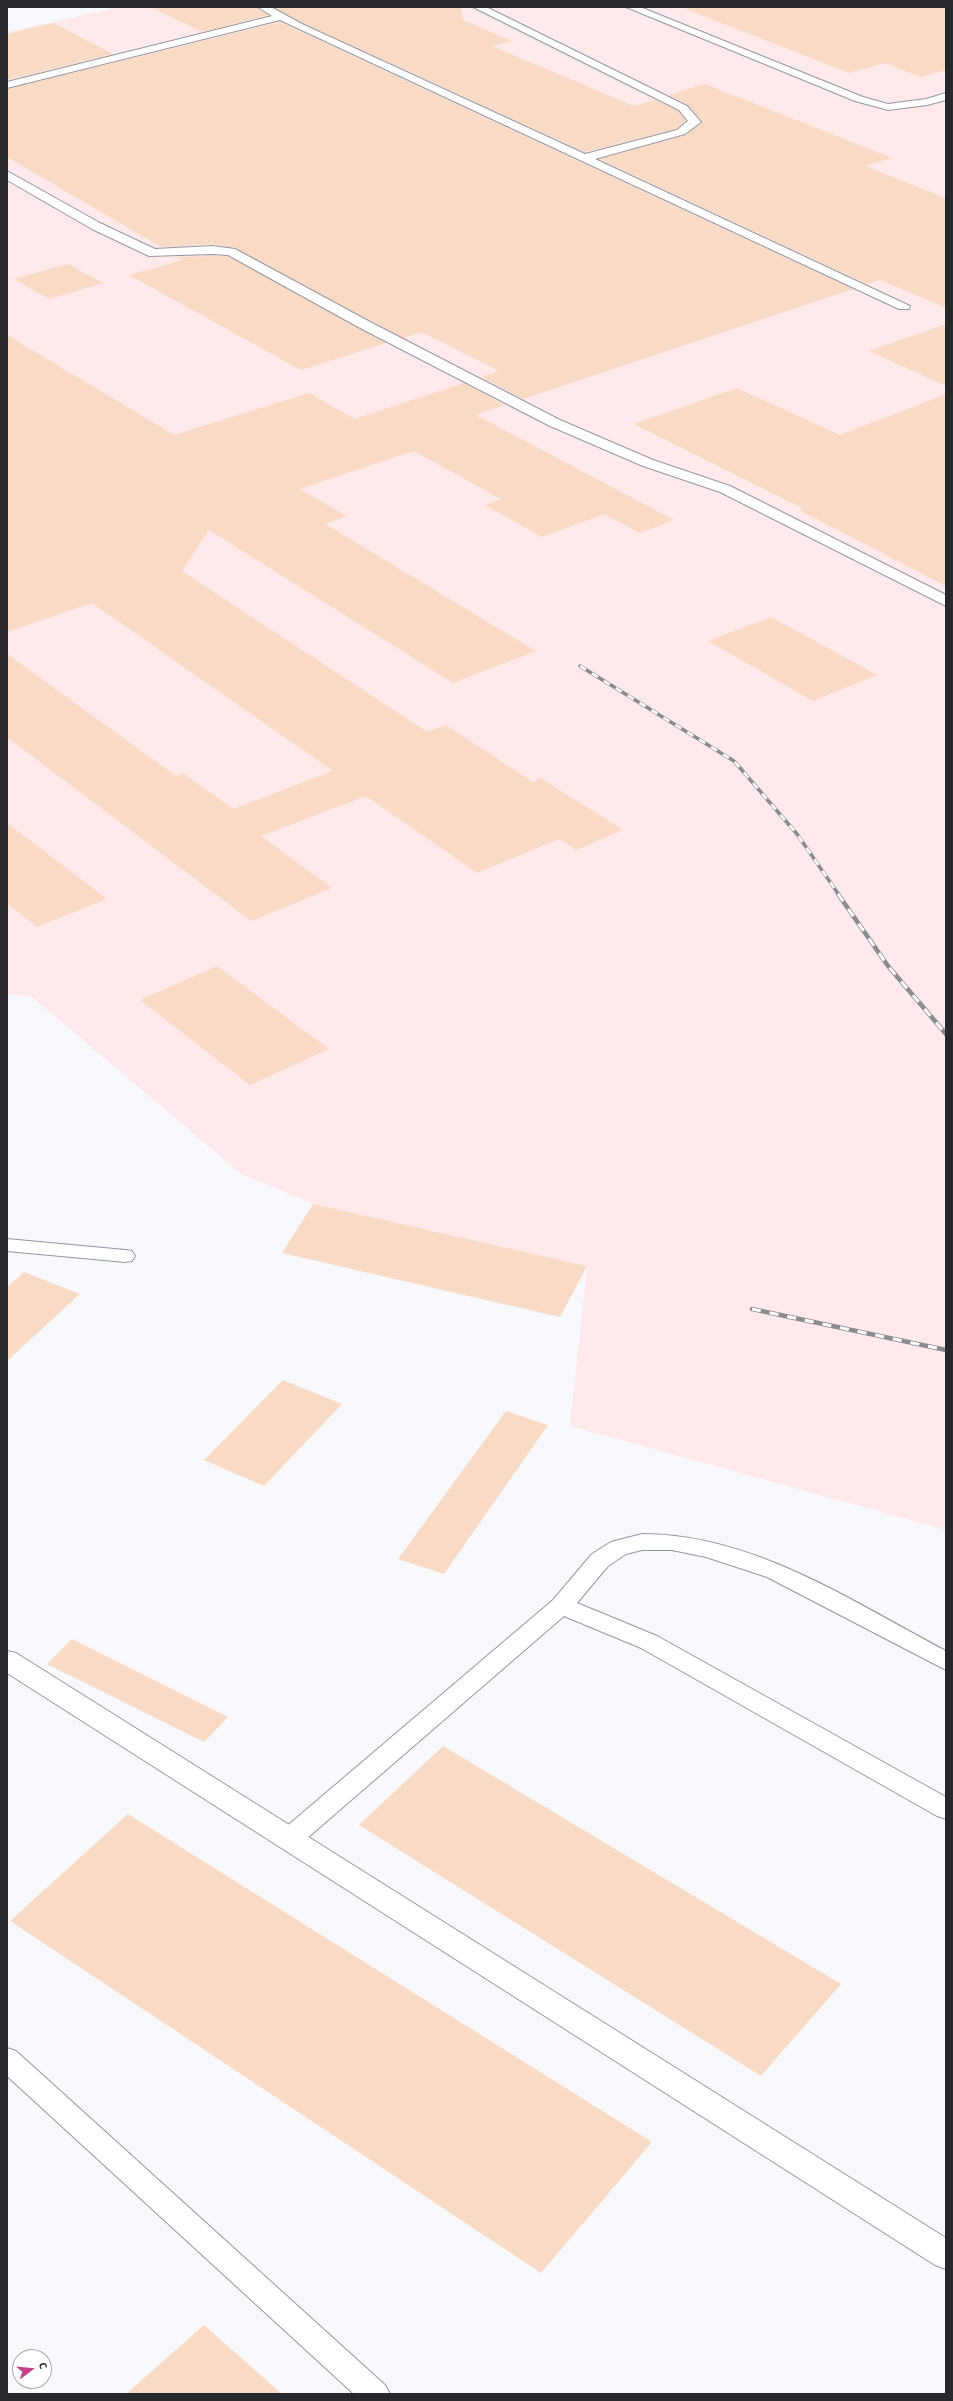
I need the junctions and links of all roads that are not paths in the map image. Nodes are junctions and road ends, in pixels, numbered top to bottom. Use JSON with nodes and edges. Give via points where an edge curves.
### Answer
{"nodes":[{"id":1,"x":478,"y":7,"type":"edge"},
{"id":2,"x":631,"y":7,"type":"edge"},
{"id":3,"x":271,"y":10,"type":"edge"},
{"id":4,"x":7,"y":85,"type":"edge"},
{"id":5,"x":946,"y":96,"type":"edge"},
{"id":6,"x":584,"y":158,"type":"junction"},
{"id":7,"x":7,"y":176,"type":"edge"},
{"id":8,"x":904,"y":306,"type":"dead end"},
{"id":9,"x":946,"y":601,"type":"edge"},
{"id":10,"x":7,"y":1245,"type":"edge"},
{"id":11,"x":125,"y":1256,"type":"dead end"},
{"id":12,"x":561,"y":1606,"type":"junction"},
{"id":13,"x":7,"y":1660,"type":"edge"},
{"id":14,"x":946,"y":1661,"type":"edge"},
{"id":15,"x":946,"y":1809,"type":"edge"},
{"id":16,"x":289,"y":1839,"type":"junction"},
{"id":17,"x":7,"y":2060,"type":"edge"},
{"id":18,"x":946,"y":2255,"type":"edge"},
{"id":19,"x":375,"y":2394,"type":"edge"}],
"edges":[{"from":1,"to":6,"type":"lane","via":[[683,108],[695,122],[681,132]]},
{"from":2,"to":5,"type":"lane","via":[[859,99],[888,107],[927,102]]},
{"from":3,"to":4,"type":"lane"},
{"from":3,"to":6,"type":"lane"},
{"from":6,"to":8,"type":"lane"},
{"from":7,"to":9,"type":"lane","via":[[96,226],[153,253],[212,250],[231,252],[555,423],[648,463],[725,489]]},
{"from":10,"to":11,"type":"lane"},
{"from":12,"to":14,"type":"lane","via":[[600,1560],[619,1548],[642,1542],[672,1542],[736,1556],[775,1571]]},
{"from":12,"to":15,"type":"lane","via":[[656,1646]]},
{"from":12,"to":16,"type":"lane"},
{"from":13,"to":16,"type":"street"},
{"from":16,"to":18,"type":"street"},
{"from":17,"to":19,"type":"lane"}]}
